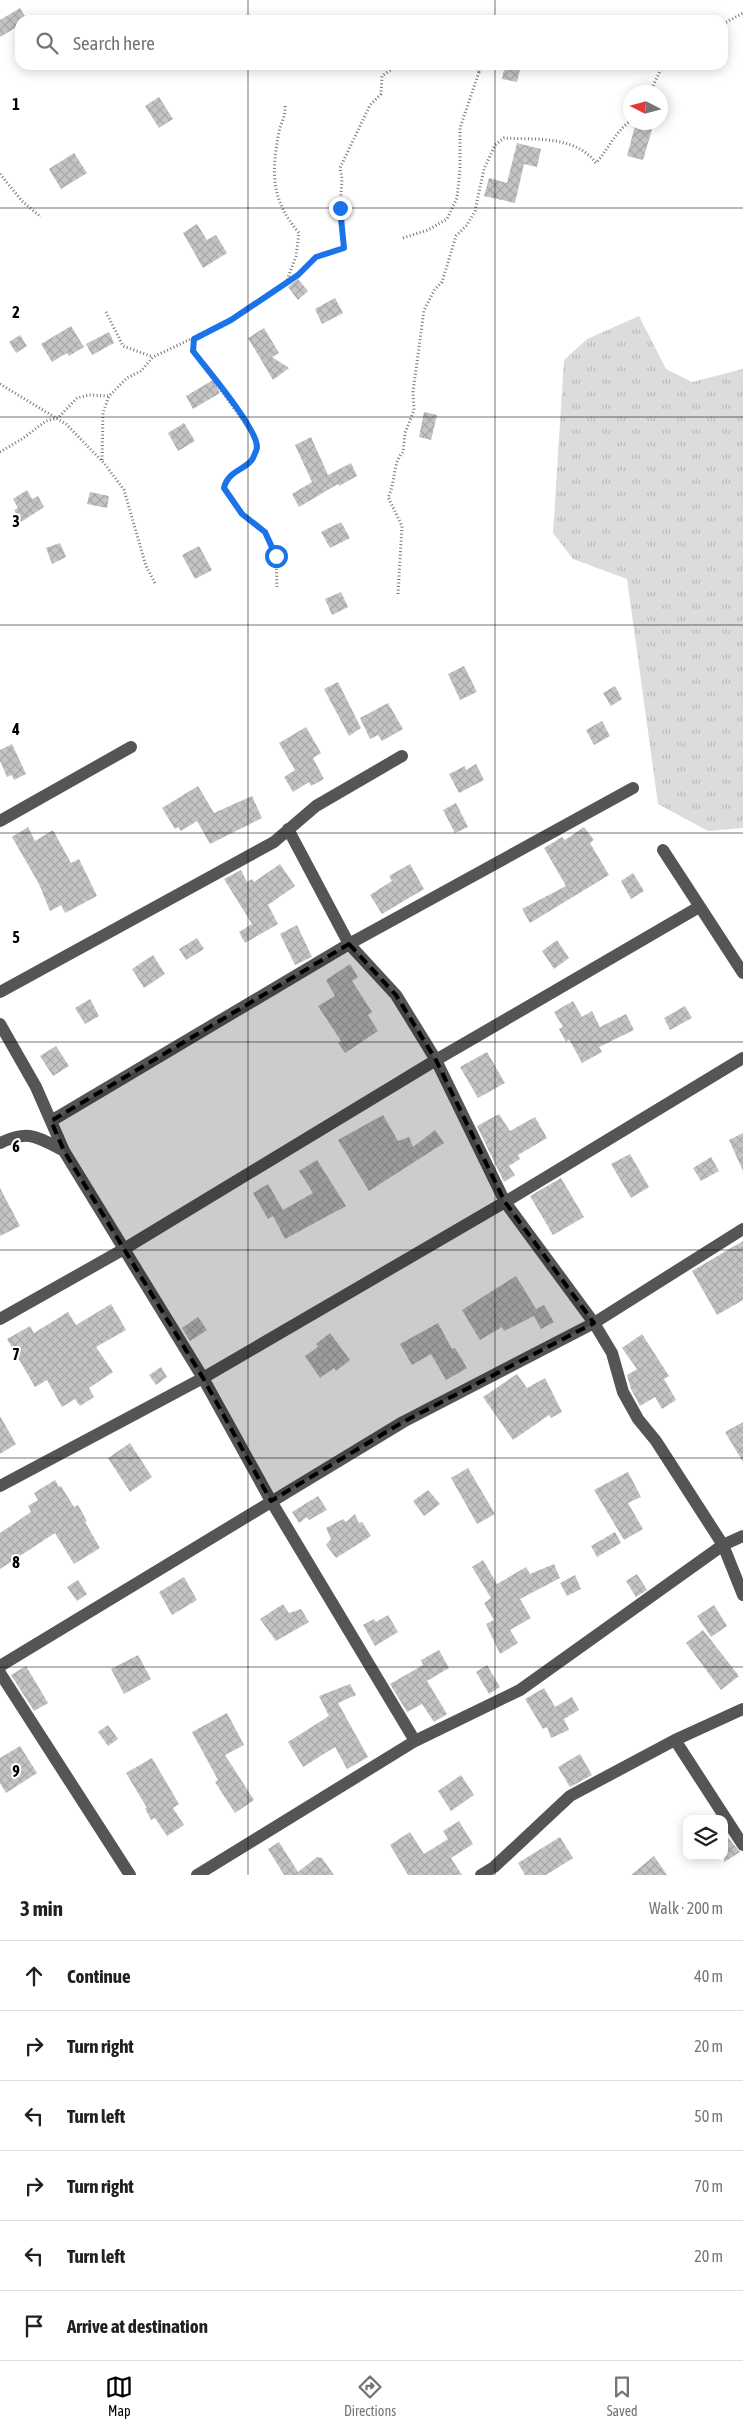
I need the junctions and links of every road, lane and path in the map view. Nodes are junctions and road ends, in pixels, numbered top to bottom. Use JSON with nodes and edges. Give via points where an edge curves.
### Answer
{"nodes":[{"id":1,"x":743,"y":13,"type":"edge"},
{"id":2,"x":728,"y":21,"type":"edge"},
{"id":3,"x":391,"y":70,"type":"edge"},
{"id":4,"x":661,"y":70,"type":"edge"},
{"id":5,"x":479,"y":72,"type":"edge"},
{"id":6,"x":653,"y":85,"type":"edge"},
{"id":7,"x":285,"y":106,"type":"dead end"},
{"id":8,"x":623,"y":128,"type":"edge"},
{"id":9,"x":0,"y":174,"type":"edge"},
{"id":10,"x":42,"y":217,"type":"dead end"},
{"id":11,"x":403,"y":238,"type":"dead end"},
{"id":12,"x":286,"y":284,"type":"junction"},
{"id":13,"x":106,"y":312,"type":"dead end"},
{"id":14,"x":194,"y":339,"type":"junction"},
{"id":15,"x":153,"y":357,"type":"junction"},
{"id":16,"x":0,"y":384,"type":"edge"},
{"id":17,"x":109,"y":396,"type":"junction"},
{"id":18,"x":58,"y":418,"type":"junction"},
{"id":19,"x":0,"y":452,"type":"edge"},
{"id":20,"x":102,"y":461,"type":"junction"},
{"id":21,"x":154,"y":583,"type":"dead end"},
{"id":22,"x":277,"y":587,"type":"dead end"},
{"id":23,"x":398,"y":594,"type":"dead end"},
{"id":24,"x":131,"y":747,"type":"dead end"},
{"id":25,"x":402,"y":756,"type":"dead end"},
{"id":26,"x":633,"y":788,"type":"dead end"},
{"id":27,"x":0,"y":821,"type":"edge"},
{"id":28,"x":288,"y":829,"type":"junction"},
{"id":29,"x":663,"y":850,"type":"dead end"},
{"id":30,"x":699,"y":907,"type":"junction"},
{"id":31,"x":349,"y":944,"type":"junction"},
{"id":32,"x":743,"y":973,"type":"edge"},
{"id":33,"x":0,"y":992,"type":"edge"},
{"id":34,"x":0,"y":1024,"type":"edge"},
{"id":35,"x":743,"y":1058,"type":"edge"},
{"id":36,"x":436,"y":1060,"type":"junction"},
{"id":37,"x":52,"y":1121,"type":"junction"},
{"id":38,"x":0,"y":1142,"type":"edge"},
{"id":39,"x":64,"y":1150,"type":"junction"},
{"id":40,"x":505,"y":1202,"type":"junction"},
{"id":41,"x":743,"y":1229,"type":"edge"},
{"id":42,"x":124,"y":1248,"type":"junction"},
{"id":43,"x":0,"y":1319,"type":"edge"},
{"id":44,"x":594,"y":1323,"type":"junction"},
{"id":45,"x":203,"y":1378,"type":"junction"},
{"id":46,"x":0,"y":1486,"type":"edge"},
{"id":47,"x":271,"y":1501,"type":"junction"},
{"id":48,"x":743,"y":1536,"type":"edge"},
{"id":49,"x":723,"y":1545,"type":"junction"},
{"id":50,"x":743,"y":1595,"type":"edge"},
{"id":51,"x":0,"y":1666,"type":"edge"},
{"id":52,"x":0,"y":1673,"type":"edge"},
{"id":53,"x":743,"y":1709,"type":"edge"},
{"id":54,"x":675,"y":1740,"type":"junction"},
{"id":55,"x":415,"y":1741,"type":"junction"},
{"id":56,"x":743,"y":1845,"type":"edge"},
{"id":57,"x":130,"y":1875,"type":"edge"},
{"id":58,"x":197,"y":1875,"type":"edge"},
{"id":59,"x":481,"y":1875,"type":"edge"}],
"edges":[{"from":1,"to":2,"type":"path"},
{"from":3,"to":12,"type":"path","via":[[382,76],[381,94],[370,105],[340,168],[344,248],[316,257],[311,265]]},
{"from":4,"to":6,"type":"path"},
{"from":5,"to":11,"type":"path","via":[[460,128],[457,198],[447,220]]},
{"from":7,"to":12,"type":"path","via":[[275,187],[284,216],[299,233],[296,256]]},
{"from":8,"to":23,"type":"path","via":[[610,140],[608,149],[596,163],[588,153],[565,142],[504,138],[495,145],[484,169],[475,211],[456,236],[442,282],[424,310],[414,410],[405,432],[403,452],[397,458],[393,487],[388,497],[402,526]]},
{"from":9,"to":10,"type":"path","via":[[22,201]]},
{"from":12,"to":14,"type":"path","via":[[231,320]]},
{"from":13,"to":15,"type":"path","via":[[122,346]]},
{"from":14,"to":15,"type":"path"},
{"from":14,"to":22,"type":"path","via":[[193,351],[253,435],[257,448],[251,461],[228,478],[224,488],[242,514],[265,532],[276,556]]},
{"from":15,"to":17,"type":"path","via":[[141,371],[127,378]]},
{"from":16,"to":18,"type":"path"},
{"from":17,"to":18,"type":"path","via":[[78,398]]},
{"from":17,"to":20,"type":"path","via":[[103,412]]},
{"from":18,"to":19,"type":"path","via":[[46,421]]},
{"from":18,"to":20,"type":"path"},
{"from":20,"to":21,"type":"path","via":[[124,490]]},
{"from":24,"to":27,"type":"street"},
{"from":25,"to":28,"type":"street","via":[[316,806]]},
{"from":26,"to":31,"type":"street"},
{"from":28,"to":31,"type":"street"},
{"from":28,"to":33,"type":"street","via":[[274,842]]},
{"from":29,"to":30,"type":"street"},
{"from":30,"to":32,"type":"street"},
{"from":30,"to":36,"type":"street"},
{"from":31,"to":36,"type":"street","via":[[396,995]]},
{"from":31,"to":37,"type":"street"},
{"from":34,"to":37,"type":"street"},
{"from":35,"to":40,"type":"street"},
{"from":36,"to":40,"type":"street"},
{"from":36,"to":42,"type":"street"},
{"from":37,"to":39,"type":"street"},
{"from":38,"to":39,"type":"street","via":[[32,1134]]},
{"from":39,"to":42,"type":"street"},
{"from":40,"to":44,"type":"street"},
{"from":40,"to":45,"type":"street"},
{"from":41,"to":44,"type":"street"},
{"from":42,"to":43,"type":"street"},
{"from":42,"to":45,"type":"street"},
{"from":44,"to":47,"type":"street","via":[[403,1422]]},
{"from":44,"to":49,"type":"street","via":[[612,1353],[623,1392],[638,1420],[656,1441]]},
{"from":45,"to":46,"type":"street"},
{"from":45,"to":47,"type":"street"},
{"from":47,"to":51,"type":"street"},
{"from":47,"to":55,"type":"street"},
{"from":48,"to":49,"type":"street"},
{"from":49,"to":50,"type":"street"},
{"from":49,"to":55,"type":"street","via":[[520,1690]]},
{"from":52,"to":57,"type":"street"},
{"from":53,"to":54,"type":"street"},
{"from":54,"to":56,"type":"street"},
{"from":54,"to":59,"type":"street","via":[[570,1796],[494,1867]]},
{"from":55,"to":58,"type":"street"}]}
